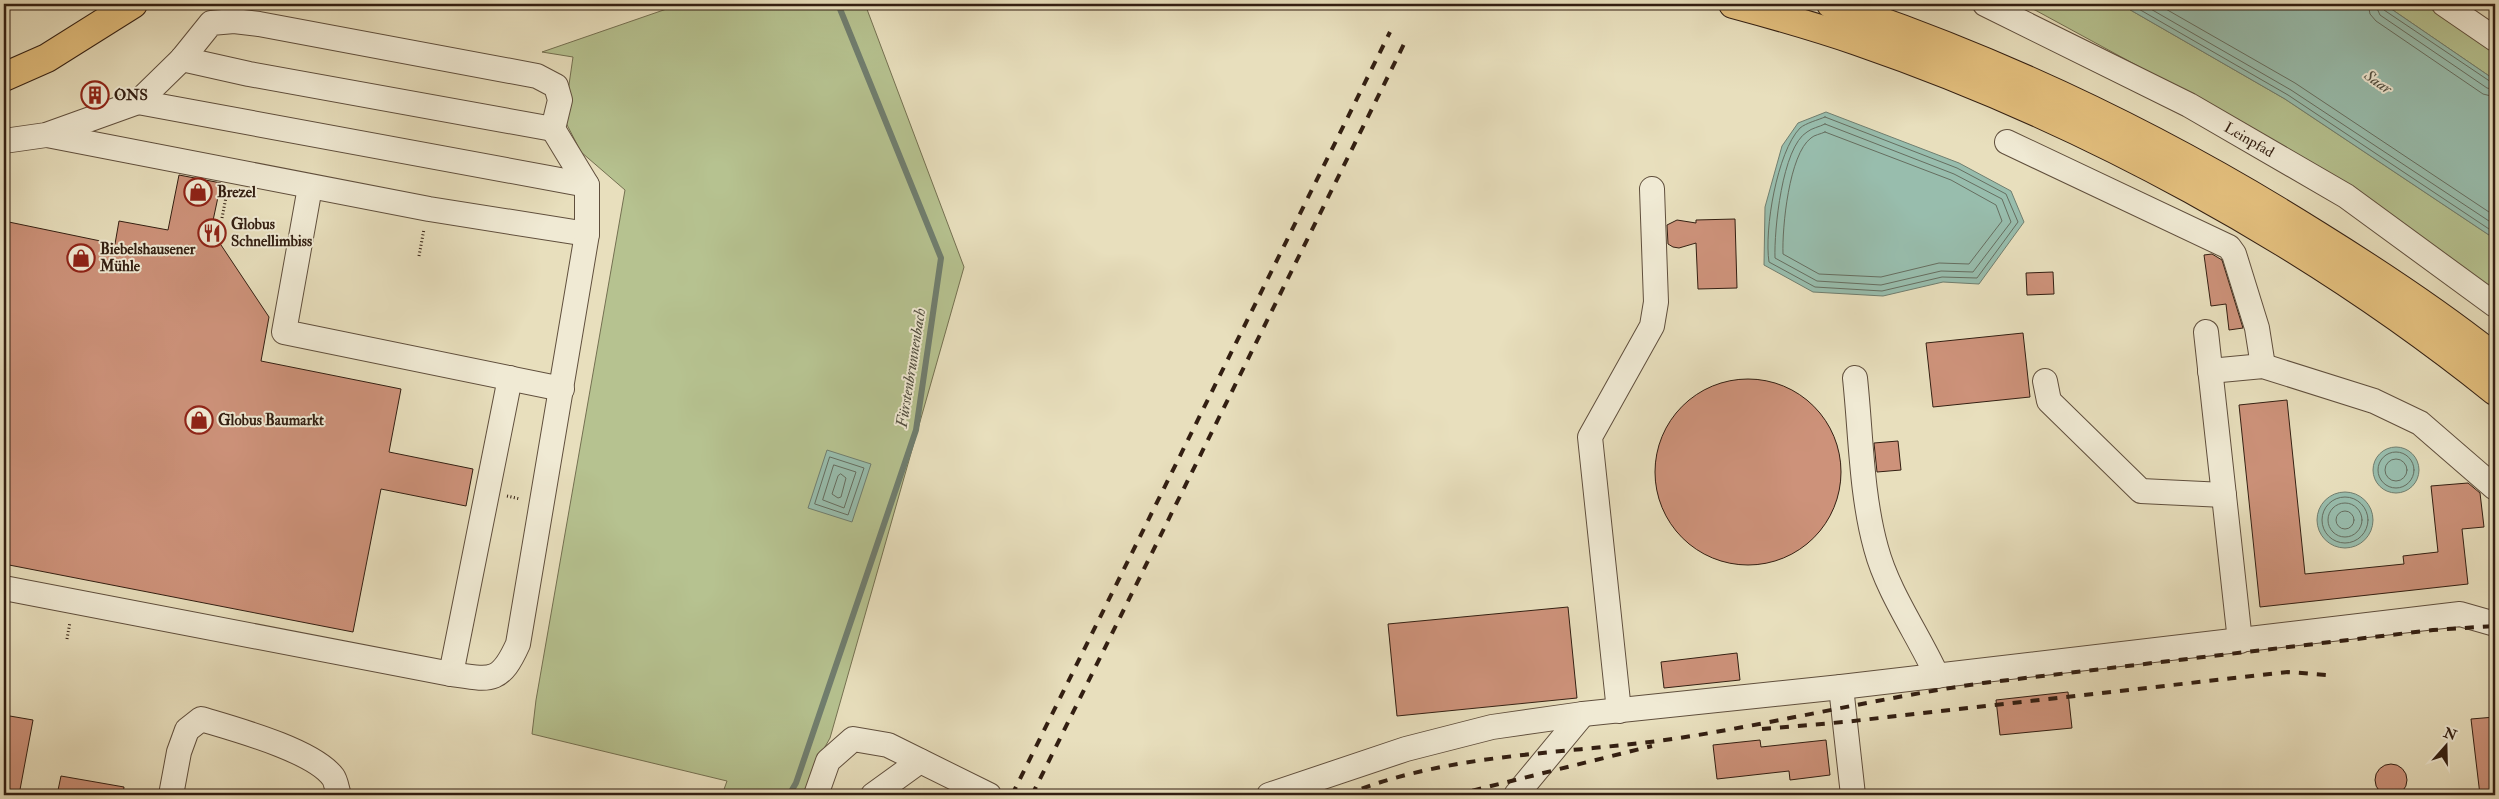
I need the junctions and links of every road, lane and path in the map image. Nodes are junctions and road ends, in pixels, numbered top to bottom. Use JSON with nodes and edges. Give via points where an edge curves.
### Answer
{"nodes":[{"id":1,"x":134,"y":4,"type":"edge"},
{"id":2,"x":1733,"y":4,"type":"edge"},
{"id":3,"x":1831,"y":4,"type":"edge"},
{"id":4,"x":1985,"y":4,"type":"edge"},
{"id":5,"x":2444,"y":4,"type":"edge"},
{"id":6,"x":2495,"y":39,"type":"edge"},
{"id":7,"x":182,"y":60,"type":"junction"},
{"id":8,"x":4,"y":77,"type":"edge"},
{"id":9,"x":138,"y":102,"type":"junction"},
{"id":10,"x":554,"y":129,"type":"junction"},
{"id":11,"x":46,"y":135,"type":"junction"},
{"id":12,"x":4,"y":141,"type":"edge"},
{"id":13,"x":2007,"y":142,"type":"dead end"},
{"id":14,"x":587,"y":185,"type":"junction"},
{"id":15,"x":310,"y":186,"type":"junction"},
{"id":16,"x":1652,"y":189,"type":"dead end"},
{"id":17,"x":587,"y":234,"type":"junction"},
{"id":18,"x":2495,"y":304,"type":"edge"},
{"id":19,"x":2206,"y":332,"type":"dead end"},
{"id":20,"x":2495,"y":358,"type":"edge"},
{"id":21,"x":2263,"y":366,"type":"junction"},
{"id":22,"x":2210,"y":371,"type":"junction"},
{"id":23,"x":510,"y":378,"type":"junction"},
{"id":24,"x":1856,"y":378,"type":"dead end"},
{"id":25,"x":2044,"y":382,"type":"dead end"},
{"id":26,"x":562,"y":389,"type":"junction"},
{"id":27,"x":2495,"y":391,"type":"edge"},
{"id":28,"x":2495,"y":488,"type":"edge"},
{"id":29,"x":2224,"y":495,"type":"junction"},
{"id":30,"x":4,"y":588,"type":"edge"},
{"id":31,"x":2495,"y":624,"type":"edge"},
{"id":32,"x":2240,"y":641,"type":"junction"},
{"id":33,"x":451,"y":674,"type":"junction"},
{"id":34,"x":1937,"y":676,"type":"junction"},
{"id":35,"x":1841,"y":687,"type":"junction"},
{"id":36,"x":1619,"y":711,"type":"junction"},
{"id":37,"x":1583,"y":714,"type":"junction"},
{"id":38,"x":920,"y":761,"type":"junction"},
{"id":39,"x":171,"y":795,"type":"edge"},
{"id":40,"x":339,"y":795,"type":"edge"},
{"id":41,"x":816,"y":795,"type":"edge"},
{"id":42,"x":873,"y":795,"type":"edge"},
{"id":43,"x":989,"y":795,"type":"edge"},
{"id":44,"x":1269,"y":795,"type":"edge"},
{"id":45,"x":1516,"y":795,"type":"edge"},
{"id":46,"x":1853,"y":795,"type":"edge"}],
"edges":[{"from":1,"to":8,"type":"highway","via":[[48,58]]},
{"from":2,"to":27,"type":"highway","via":[[1865,44],[1928,67],[2096,139],[2189,189],[2334,275]]},
{"from":3,"to":20,"type":"highway","via":[[2020,77],[2188,158],[2348,254]]},
{"from":4,"to":18,"type":"lane","name":"Leinpfad","via":[[2189,105],[2346,196]]},
{"from":5,"to":6,"type":"lane"},
{"from":7,"to":9,"type":"lane"},
{"from":7,"to":10,"type":"lane"},
{"from":7,"to":10,"type":"lane","via":[[211,23],[234,21],[306,33],[537,76],[556,86],[560,100]]},
{"from":9,"to":11,"type":"lane"},
{"from":9,"to":14,"type":"lane"},
{"from":10,"to":14,"type":"lane"},
{"from":11,"to":12,"type":"lane"},
{"from":11,"to":15,"type":"lane"},
{"from":13,"to":21,"type":"lane","via":[[2229,248],[2234,254],[2257,328]]},
{"from":14,"to":17,"type":"lane"},
{"from":15,"to":17,"type":"lane"},
{"from":15,"to":23,"type":"lane","via":[[284,332]]},
{"from":16,"to":36,"type":"lane","via":[[1656,302],[1652,326],[1590,437]]},
{"from":17,"to":26,"type":"lane"},
{"from":19,"to":22,"type":"lane"},
{"from":21,"to":22,"type":"lane"},
{"from":21,"to":28,"type":"lane","via":[[2374,401],[2420,423]]},
{"from":22,"to":29,"type":"lane"},
{"from":23,"to":26,"type":"lane"},
{"from":23,"to":33,"type":"lane"},
{"from":24,"to":34,"type":"lane","via":[[1868,513],[1877,550],[1898,600]]},
{"from":25,"to":29,"type":"lane","via":[[2049,401],[2141,491]]},
{"from":26,"to":33,"type":"lane","via":[[518,644],[504,670],[495,677]]},
{"from":29,"to":32,"type":"lane"},
{"from":30,"to":33,"type":"lane"},
{"from":31,"to":32,"type":"lane","via":[[2460,614]]},
{"from":32,"to":34,"type":"lane"},
{"from":34,"to":35,"type":"lane"},
{"from":35,"to":36,"type":"lane"},
{"from":35,"to":46,"type":"lane"},
{"from":36,"to":37,"type":"lane"},
{"from":37,"to":44,"type":"lane","via":[[1492,727],[1425,744]]},
{"from":37,"to":45,"type":"lane"},
{"from":38,"to":41,"type":"lane","via":[[888,745],[853,739],[828,761]]},
{"from":38,"to":42,"type":"lane"},
{"from":38,"to":43,"type":"lane"},
{"from":39,"to":40,"type":"lane","via":[[186,730],[201,719],[264,738],[313,761],[333,777]]}]}
